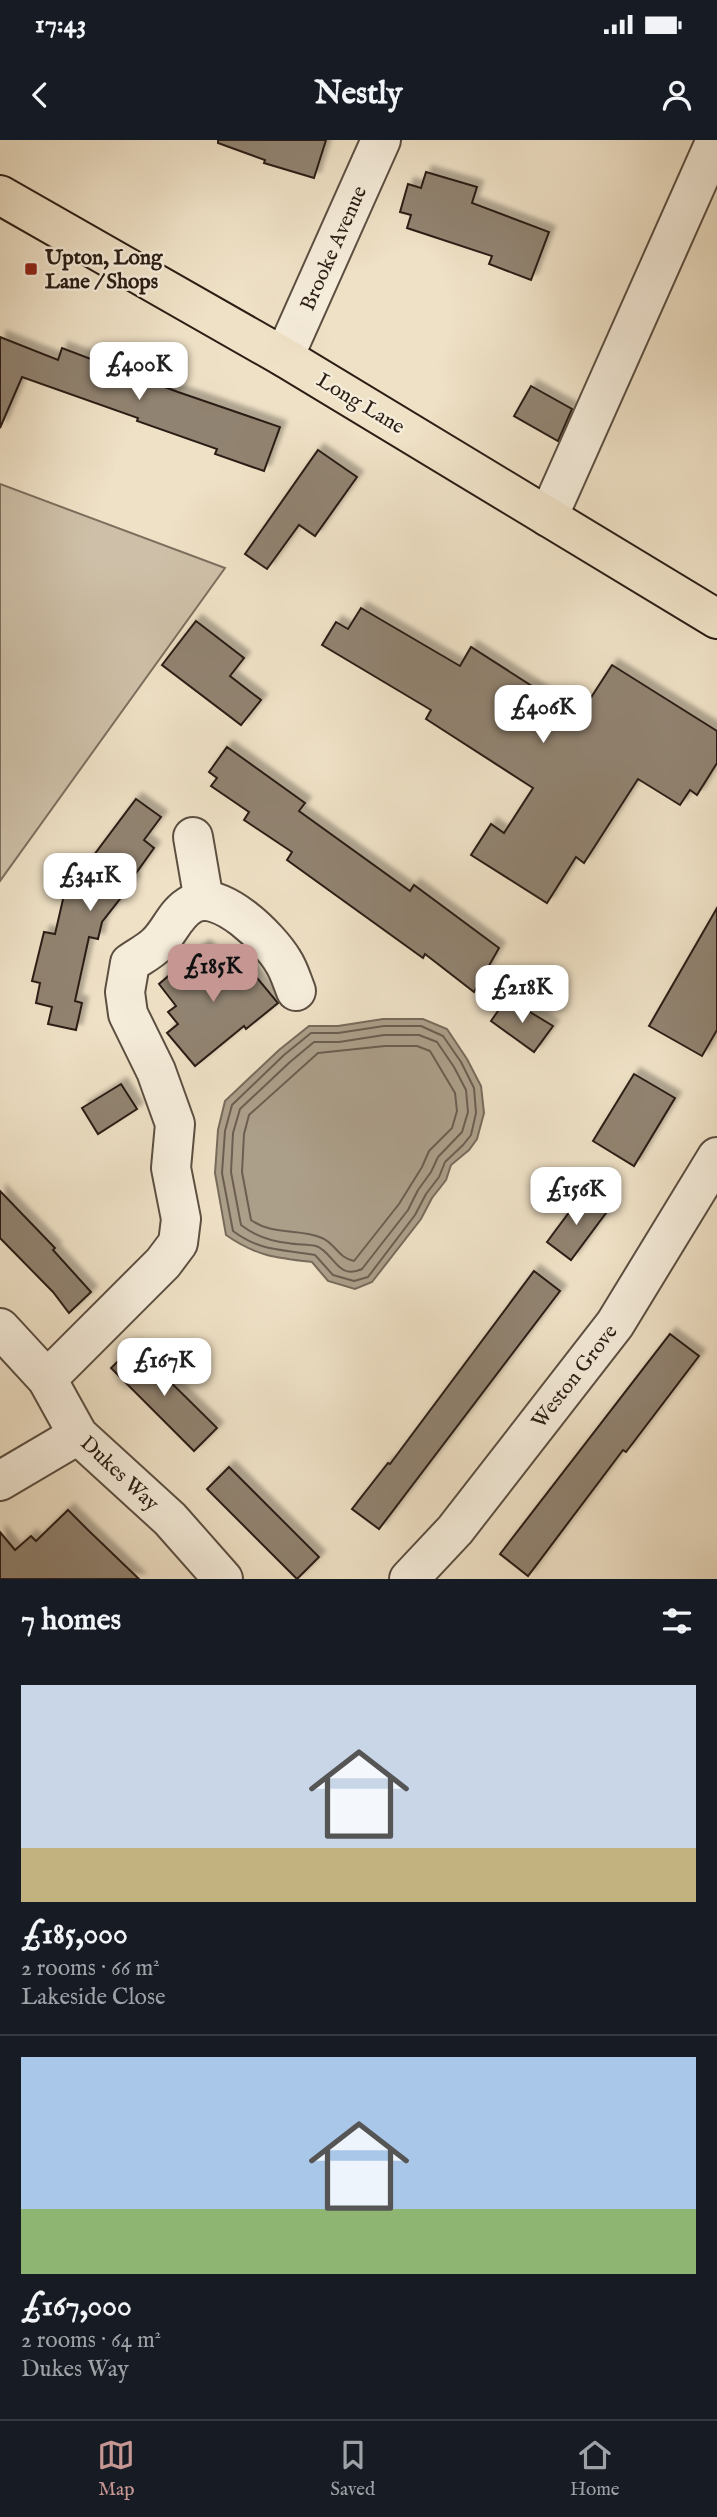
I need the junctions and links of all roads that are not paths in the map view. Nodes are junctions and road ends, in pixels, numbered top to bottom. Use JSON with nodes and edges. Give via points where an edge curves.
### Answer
{"nodes":[{"id":1,"x":381,"y":140,"type":"edge"},
{"id":2,"x":716,"y":140,"type":"edge"},
{"id":3,"x":0,"y":195,"type":"edge"},
{"id":4,"x":284,"y":357,"type":"junction"},
{"id":5,"x":548,"y":517,"type":"junction"},
{"id":6,"x":717,"y":619,"type":"edge"},
{"id":7,"x":193,"y":837,"type":"dead end"},
{"id":8,"x":204,"y":901,"type":"junction"},
{"id":9,"x":296,"y":991,"type":"dead end"},
{"id":10,"x":717,"y":1157,"type":"edge"},
{"id":11,"x":0,"y":1328,"type":"edge"},
{"id":12,"x":47,"y":1378,"type":"junction"},
{"id":13,"x":79,"y":1435,"type":"junction"},
{"id":14,"x":0,"y":1481,"type":"edge"},
{"id":15,"x":223,"y":1579,"type":"edge"},
{"id":16,"x":409,"y":1579,"type":"edge"}],
"edges":[{"from":1,"to":4,"type":"street","name":"Brooke Avenue"},
{"from":2,"to":5,"type":"street"},
{"from":3,"to":4,"type":"highway","name":"Long Lane"},
{"from":4,"to":5,"type":"highway","name":"Long Lane"},
{"from":5,"to":6,"type":"highway","name":"Long Lane"},
{"from":7,"to":8,"type":"street"},
{"from":8,"to":9,"type":"street","via":[[234,910],[261,935],[283,960]]},
{"from":8,"to":12,"type":"street","via":[[184,910],[157,944],[130,963],[125,992],[128,1014],[175,1124],[172,1168],[181,1219],[178,1243]]},
{"from":10,"to":16,"type":"street","name":"Weston Grove","via":[[615,1324],[455,1530]]},
{"from":11,"to":12,"type":"street","name":"Dukes Way"},
{"from":12,"to":13,"type":"street","name":"Dukes Way"},
{"from":13,"to":14,"type":"street"},
{"from":13,"to":15,"type":"street","name":"Dukes Way","via":[[170,1519]]}]}
